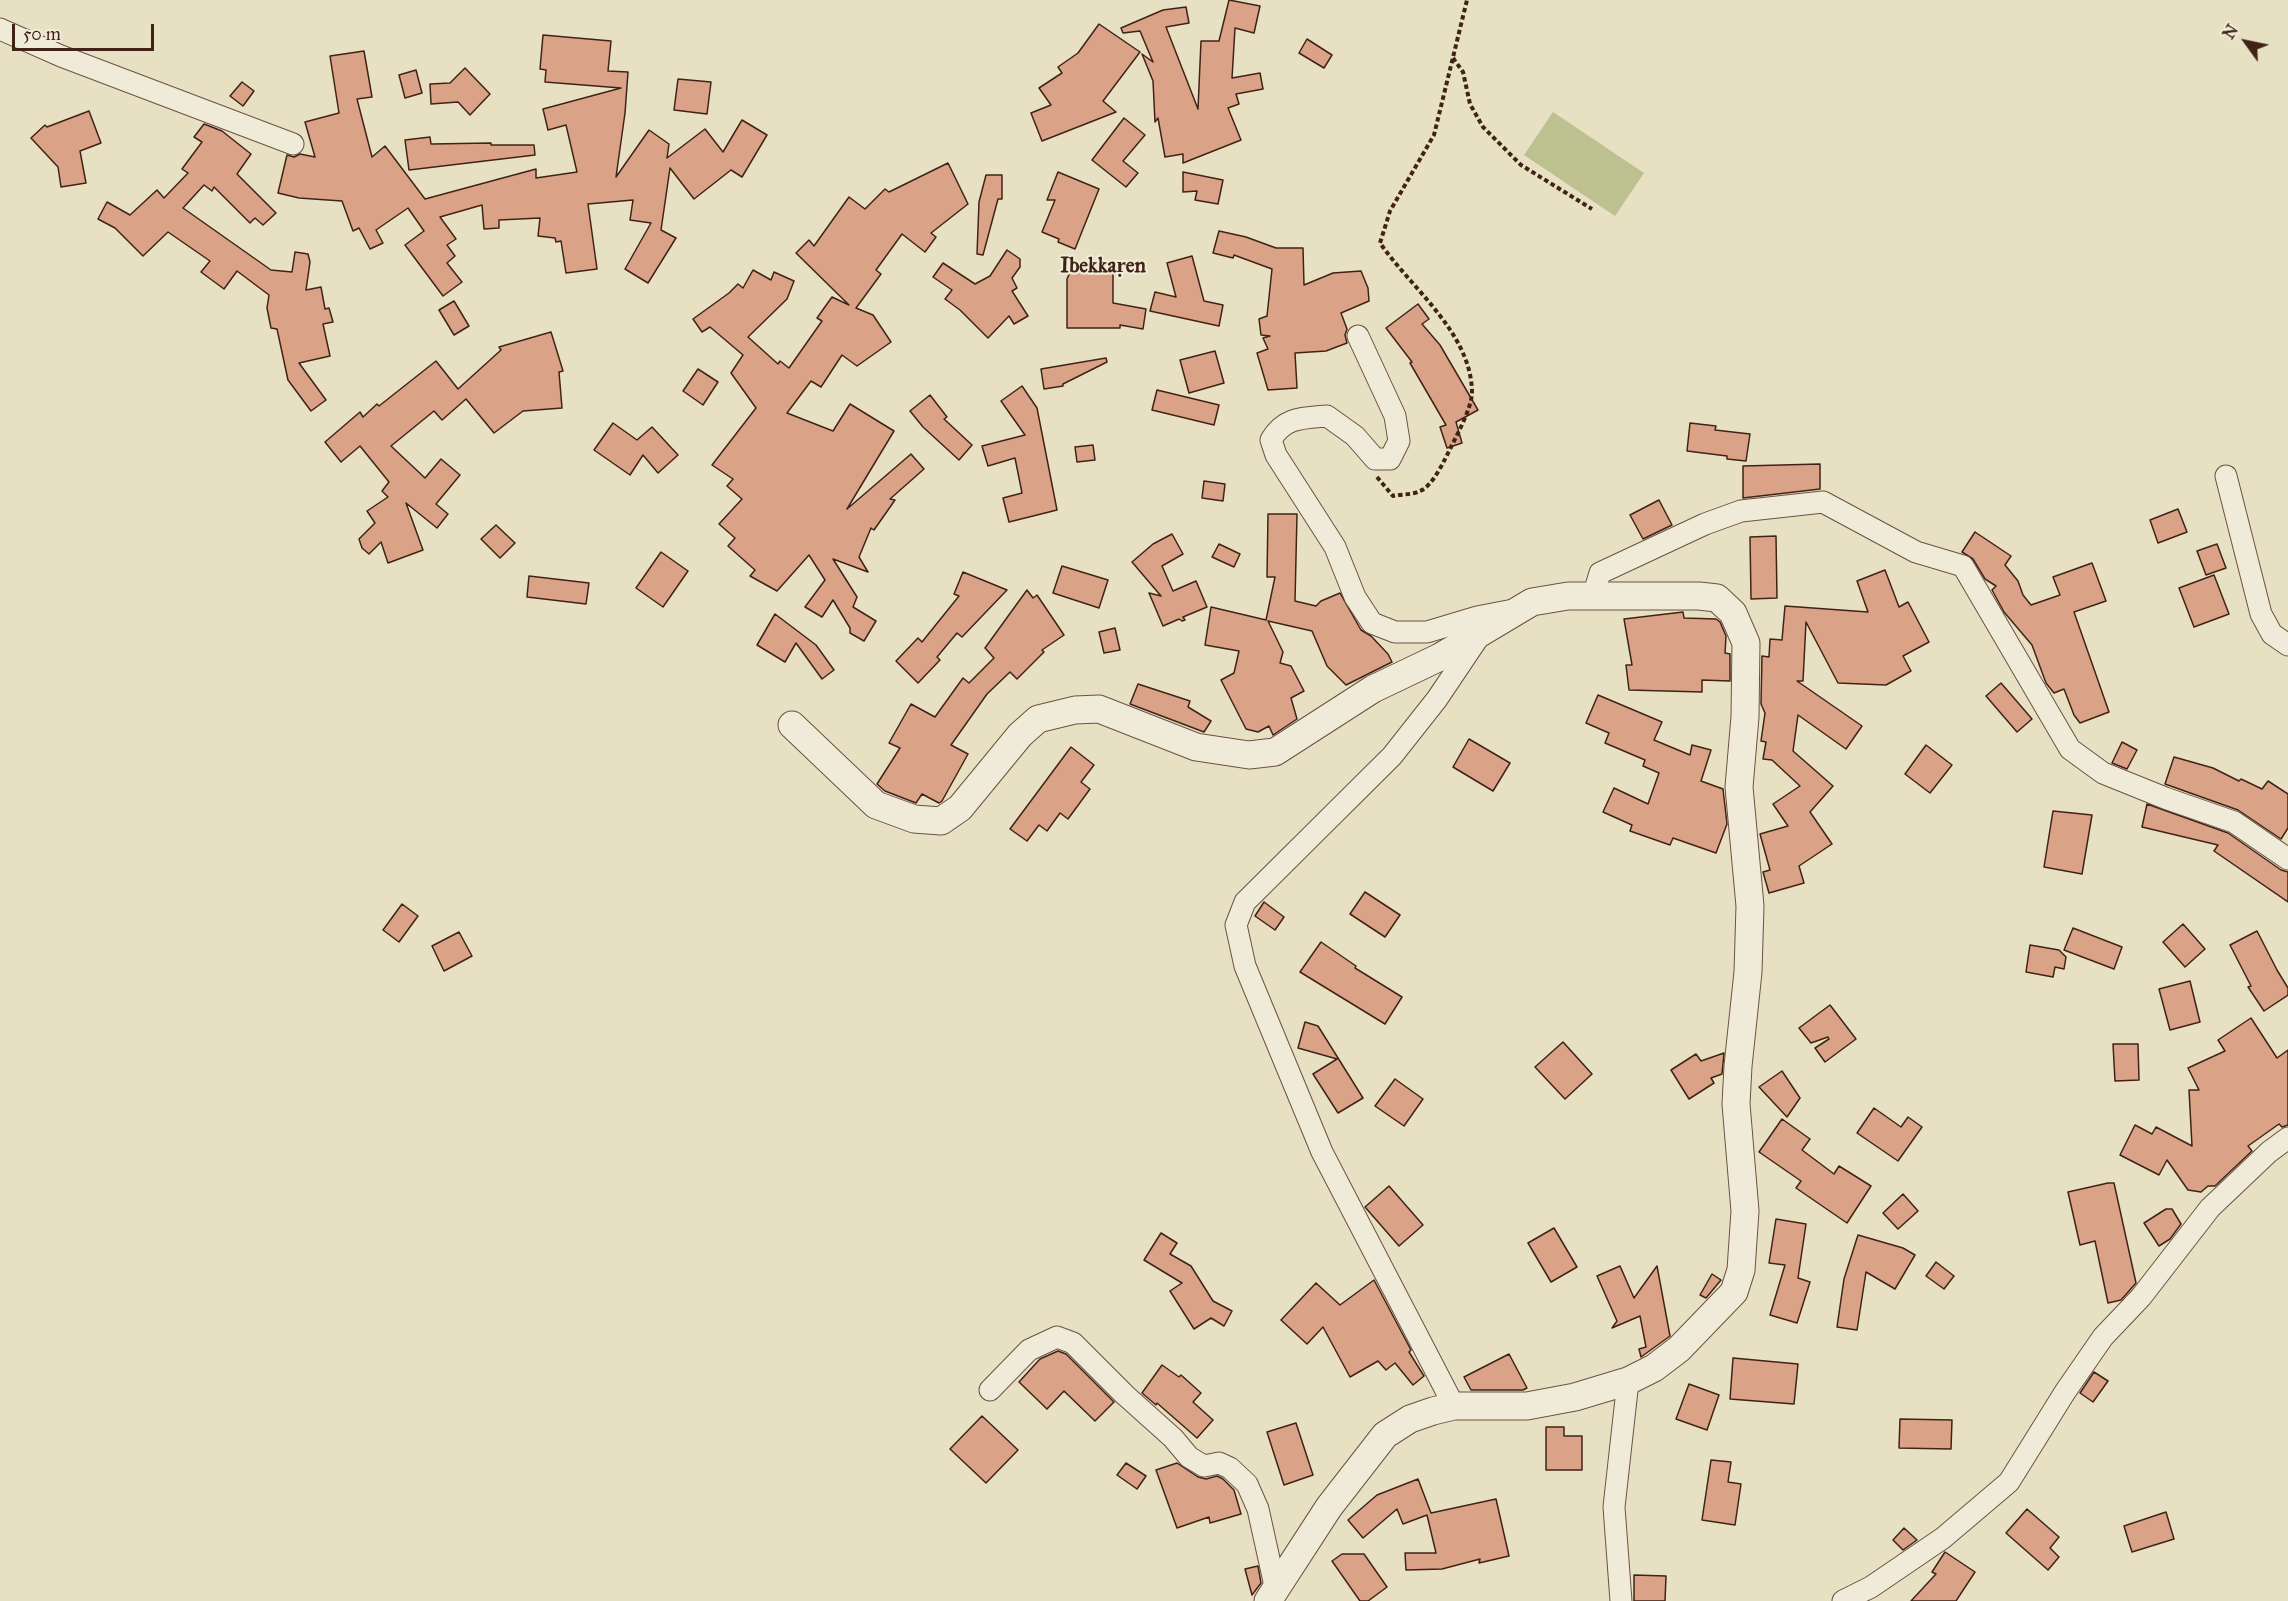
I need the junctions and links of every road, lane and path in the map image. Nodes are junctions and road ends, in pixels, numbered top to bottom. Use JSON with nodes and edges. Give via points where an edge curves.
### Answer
{"nodes":[{"id":1,"x":1467,"y":0,"type":"edge"},
{"id":2,"x":0,"y":29,"type":"edge"},
{"id":3,"x":1452,"y":57,"type":"junction"},
{"id":4,"x":293,"y":144,"type":"dead end"},
{"id":5,"x":1592,"y":209,"type":"dead end"},
{"id":6,"x":1358,"y":336,"type":"dead end"},
{"id":7,"x":1376,"y":459,"type":"junction"},
{"id":8,"x":2226,"y":476,"type":"dead end"},
{"id":9,"x":1593,"y":596,"type":"junction"},
{"id":10,"x":1520,"y":609,"type":"junction"},
{"id":11,"x":1482,"y":632,"type":"junction"},
{"id":12,"x":2288,"y":645,"type":"edge"},
{"id":13,"x":792,"y":725,"type":"dead end"},
{"id":14,"x":2288,"y":859,"type":"edge"},
{"id":15,"x":2288,"y":1138,"type":"edge"},
{"id":16,"x":1628,"y":1381,"type":"junction"},
{"id":17,"x":990,"y":1390,"type":"dead end"},
{"id":18,"x":1454,"y":1406,"type":"junction"},
{"id":19,"x":1271,"y":1594,"type":"edge"},
{"id":20,"x":1621,"y":1601,"type":"edge"},
{"id":21,"x":1843,"y":1601,"type":"edge"}],
"edges":[{"from":1,"to":3,"type":"path"},
{"from":2,"to":4,"type":"street"},
{"from":3,"to":5,"type":"path","via":[[1463,72],[1470,104],[1483,127],[1521,165]]},
{"from":3,"to":7,"type":"path","via":[[1434,135],[1390,211],[1380,243],[1463,349],[1472,393],[1441,469],[1421,491],[1393,496],[1377,478]]},
{"from":6,"to":7,"type":"street","via":[[1395,416],[1400,441],[1390,459]]},
{"from":7,"to":10,"type":"street","via":[[1355,436],[1327,416],[1297,419],[1278,428],[1271,440],[1276,455],[1335,547],[1354,597],[1371,623],[1395,632],[1427,632]]},
{"from":8,"to":12,"type":"street","via":[[2261,614],[2272,634]]},
{"from":9,"to":10,"type":"street","via":[[1532,602]]},
{"from":9,"to":14,"type":"street","via":[[1600,573],[1705,524],[1741,511],[1823,501],[1916,552],[1963,566],[2070,749],[2103,772],[2234,822]]},
{"from":9,"to":16,"type":"street","via":[[1717,598],[1733,613],[1746,643],[1739,787],[1750,906],[1736,1104],[1745,1210],[1741,1270],[1734,1292],[1679,1349]]},
{"from":10,"to":11,"type":"street"},
{"from":11,"to":13,"type":"street","via":[[1373,689],[1275,752],[1249,755],[1196,747],[1099,709],[1038,719],[960,808],[941,821],[914,819],[876,804]]},
{"from":11,"to":18,"type":"street","via":[[1392,756],[1245,902],[1236,926],[1245,966],[1322,1152]]},
{"from":15,"to":21,"type":"street","via":[[2210,1208],[2141,1297],[2103,1337],[2008,1482],[1943,1538],[1871,1587]]},
{"from":16,"to":18,"type":"street","via":[[1527,1406]]},
{"from":16,"to":20,"type":"street","via":[[1614,1507]]},
{"from":17,"to":19,"type":"street","via":[[1029,1350],[1058,1337],[1073,1343],[1190,1457],[1204,1466],[1219,1463],[1230,1468],[1246,1484],[1258,1509]]},
{"from":18,"to":19,"type":"street","via":[[1410,1419],[1385,1435],[1329,1507]]}]}
